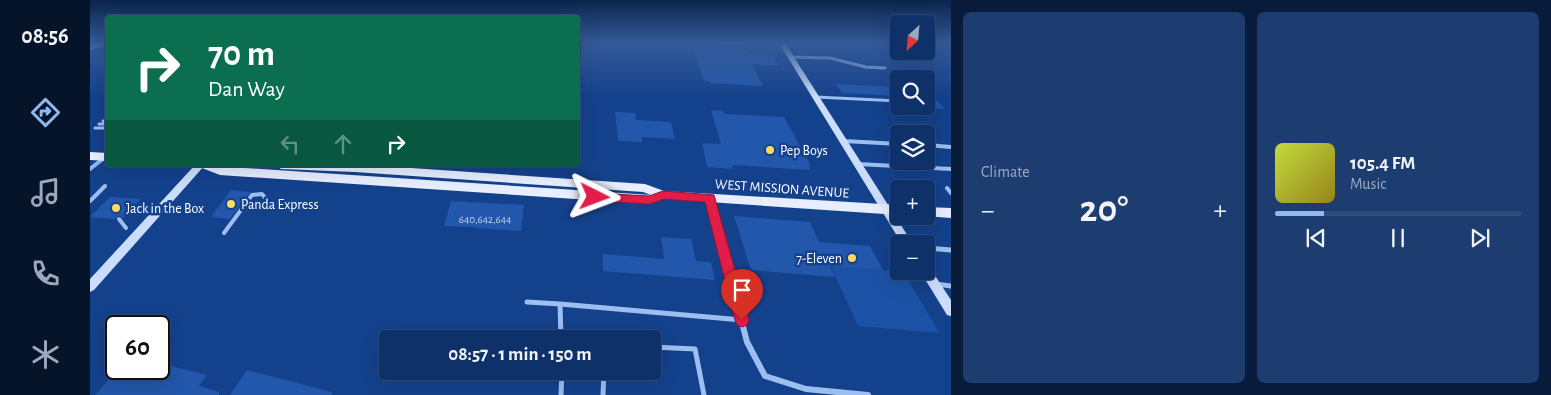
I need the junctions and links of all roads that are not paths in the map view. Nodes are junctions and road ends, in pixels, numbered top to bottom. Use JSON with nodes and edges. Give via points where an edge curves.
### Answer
{"nodes":[{"id":1,"x":794,"y":61,"type":"edge"},
{"id":2,"x":845,"y":61,"type":"edge"},
{"id":3,"x":885,"y":68,"type":"dead end"},
{"id":4,"x":816,"y":97,"type":"junction"},
{"id":5,"x":890,"y":101,"type":"edge"},
{"id":6,"x":105,"y":123,"type":"edge"},
{"id":7,"x":99,"y":124,"type":"dead end"},
{"id":8,"x":105,"y":126,"type":"edge"},
{"id":9,"x":95,"y":128,"type":"dead end"},
{"id":10,"x":844,"y":141,"type":"junction"},
{"id":11,"x":890,"y":144,"type":"edge"},
{"id":12,"x":935,"y":146,"type":"edge"},
{"id":13,"x":951,"y":147,"type":"edge"},
{"id":14,"x":90,"y":156,"type":"edge"},
{"id":15,"x":105,"y":157,"type":"edge"},
{"id":16,"x":858,"y":164,"type":"junction"},
{"id":17,"x":198,"y":167,"type":"edge"},
{"id":18,"x":211,"y":167,"type":"edge"},
{"id":19,"x":331,"y":167,"type":"edge"},
{"id":20,"x":951,"y":170,"type":"edge"},
{"id":21,"x":105,"y":186,"type":"dead end"},
{"id":22,"x":949,"y":188,"type":"edge"},
{"id":23,"x":951,"y":193,"type":"edge"},
{"id":24,"x":663,"y":195,"type":"junction"},
{"id":25,"x":711,"y":198,"type":"junction"},
{"id":26,"x":90,"y":201,"type":"edge"},
{"id":27,"x":268,"y":201,"type":"dead end"},
{"id":28,"x":890,"y":207,"type":"edge"},
{"id":29,"x":890,"y":210,"type":"edge"},
{"id":30,"x":935,"y":212,"type":"edge"},
{"id":31,"x":951,"y":213,"type":"edge"},
{"id":32,"x":119,"y":219,"type":"dead end"},
{"id":33,"x":126,"y":228,"type":"dead end"},
{"id":34,"x":224,"y":233,"type":"dead end"},
{"id":35,"x":935,"y":249,"type":"edge"},
{"id":36,"x":951,"y":250,"type":"edge"},
{"id":37,"x":932,"y":280,"type":"edge"},
{"id":38,"x":934,"y":284,"type":"junction"},
{"id":39,"x":951,"y":286,"type":"edge"},
{"id":40,"x":90,"y":288,"type":"edge"},
{"id":41,"x":527,"y":302,"type":"dead end"},
{"id":42,"x":560,"y":304,"type":"junction"},
{"id":43,"x":951,"y":311,"type":"edge"},
{"id":44,"x":742,"y":320,"type":"junction"},
{"id":45,"x":561,"y":330,"type":"edge"},
{"id":46,"x":661,"y":347,"type":"edge"},
{"id":47,"x":562,"y":380,"type":"edge"},
{"id":48,"x":604,"y":380,"type":"edge"},
{"id":49,"x":807,"y":392,"type":"edge"},
{"id":50,"x":561,"y":395,"type":"edge"},
{"id":51,"x":603,"y":395,"type":"edge"},
{"id":52,"x":704,"y":395,"type":"edge"},
{"id":53,"x":868,"y":395,"type":"edge"}],
"edges":[{"from":1,"to":4,"type":"street"},
{"from":2,"to":3,"type":"lane"},
{"from":4,"to":5,"type":"lane"},
{"from":4,"to":10,"type":"street"},
{"from":6,"to":7,"type":"lane"},
{"from":8,"to":9,"type":"lane"},
{"from":10,"to":11,"type":"lane"},
{"from":10,"to":16,"type":"street"},
{"from":12,"to":13,"type":"lane"},
{"from":14,"to":15,"type":"main road"},
{"from":16,"to":20,"type":"lane"},
{"from":16,"to":28,"type":"street"},
{"from":17,"to":40,"type":"street"},
{"from":18,"to":24,"type":"main road","name":"WEST MISSION AVENUE","via":[[220,171],[551,194],[650,200]]},
{"from":19,"to":24,"type":"main road","name":"WEST MISSION AVENUE","via":[[645,188]]},
{"from":21,"to":26,"type":"lane"},
{"from":22,"to":23,"type":"lane"},
{"from":24,"to":25,"type":"main road","name":"WEST MISSION AVENUE"},
{"from":25,"to":29,"type":"main road","name":"WEST MISSION AVENUE"},
{"from":25,"to":44,"type":"street"},
{"from":27,"to":34,"type":"lane","via":[[262,194],[252,195]]},
{"from":30,"to":31,"type":"main road"},
{"from":32,"to":33,"type":"lane"},
{"from":35,"to":36,"type":"lane"},
{"from":37,"to":38,"type":"street"},
{"from":38,"to":39,"type":"lane"},
{"from":38,"to":43,"type":"street"},
{"from":41,"to":42,"type":"lane"},
{"from":42,"to":44,"type":"lane"},
{"from":42,"to":45,"type":"lane"},
{"from":44,"to":49,"type":"street","via":[[748,342],[765,376]]},
{"from":46,"to":52,"type":"lane","via":[[695,349]]},
{"from":47,"to":50,"type":"lane"},
{"from":48,"to":51,"type":"lane"},
{"from":49,"to":53,"type":"street"}]}
